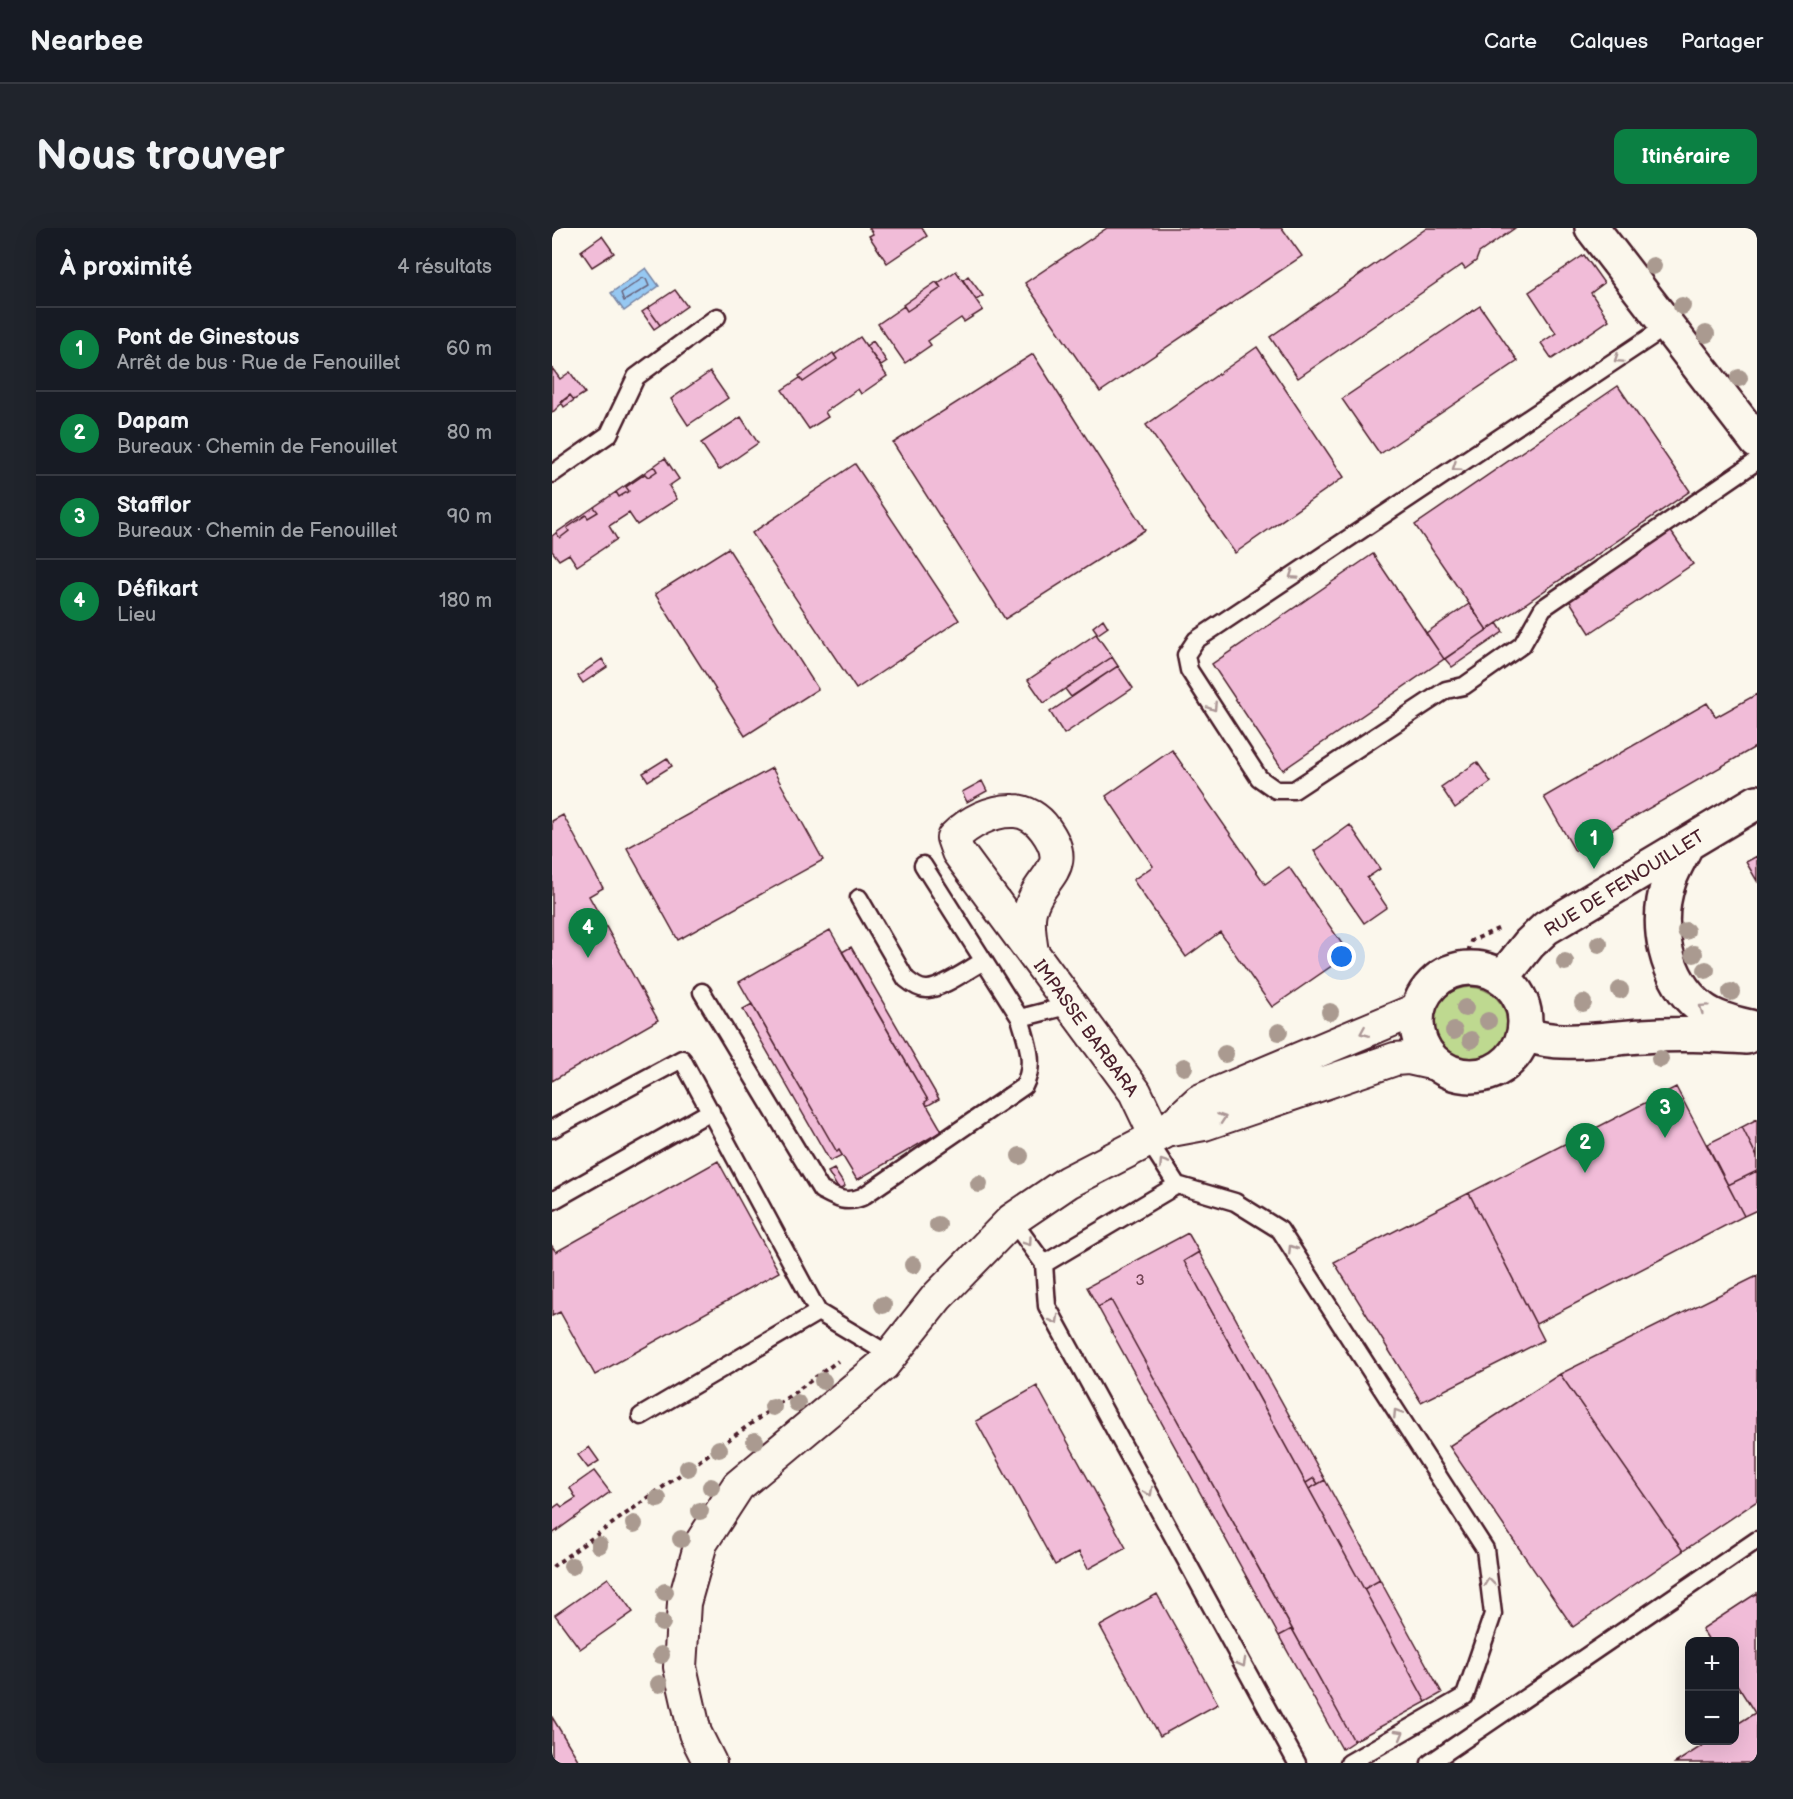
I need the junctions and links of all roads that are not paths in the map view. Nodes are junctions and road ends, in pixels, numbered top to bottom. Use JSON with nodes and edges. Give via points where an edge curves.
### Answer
{"nodes":[{"id":1,"x":1592,"y":228,"type":"edge"},
{"id":2,"x":717,"y":317,"type":"dead end"},
{"id":3,"x":1667,"y":326,"type":"junction"},
{"id":4,"x":1757,"y":442,"type":"edge"},
{"id":5,"x":1757,"y":461,"type":"edge"},
{"id":6,"x":552,"y":474,"type":"edge"},
{"id":7,"x":1757,"y":802,"type":"edge"},
{"id":8,"x":1687,"y":844,"type":"junction"},
{"id":9,"x":922,"y":865,"type":"dead end"},
{"id":10,"x":859,"y":898,"type":"dead end"},
{"id":11,"x":1032,"y":952,"type":"dead end"},
{"id":12,"x":984,"y":961,"type":"junction"},
{"id":13,"x":1502,"y":978,"type":"junction"},
{"id":14,"x":702,"y":992,"type":"dead end"},
{"id":15,"x":1071,"y":1005,"type":"junction"},
{"id":16,"x":1418,"y":1009,"type":"junction"},
{"id":17,"x":1020,"y":1018,"type":"junction"},
{"id":18,"x":1757,"y":1029,"type":"edge"},
{"id":19,"x":1524,"y":1034,"type":"junction"},
{"id":20,"x":1757,"y":1038,"type":"edge"},
{"id":21,"x":1435,"y":1064,"type":"junction"},
{"id":22,"x":711,"y":1111,"type":"junction"},
{"id":23,"x":552,"y":1129,"type":"edge"},
{"id":24,"x":1156,"y":1136,"type":"junction"},
{"id":25,"x":1177,"y":1185,"type":"junction"},
{"id":26,"x":552,"y":1201,"type":"edge"},
{"id":27,"x":1012,"y":1220,"type":"junction"},
{"id":28,"x":1044,"y":1264,"type":"junction"},
{"id":29,"x":818,"y":1311,"type":"junction"},
{"id":30,"x":890,"y":1356,"type":"junction"},
{"id":31,"x":641,"y":1416,"type":"dead end"},
{"id":32,"x":1757,"y":1540,"type":"edge"},
{"id":33,"x":710,"y":1763,"type":"edge"},
{"id":34,"x":1297,"y":1763,"type":"edge"},
{"id":35,"x":1349,"y":1763,"type":"edge"},
{"id":36,"x":1430,"y":1763,"type":"edge"}],
"edges":[{"from":1,"to":3,"type":"street"},
{"from":2,"to":6,"type":"lane","via":[[636,377],[609,434]]},
{"from":3,"to":4,"type":"street"},
{"from":3,"to":5,"type":"lane","one_way":true,"via":[[1196,640],[1186,656],[1189,670],[1259,778],[1276,790],[1294,790],[1446,690],[1464,686],[1522,645],[1543,608]]},
{"from":7,"to":8,"type":"street","name":"RUE DE FENOUILLET"},
{"from":8,"to":13,"type":"street","name":"RUE DE FENOUILLET","via":[[1546,928]]},
{"from":18,"to":8,"type":"street","one_way":true,"via":[[1702,1009],[1683,989],[1668,962],[1663,913],[1668,882]]},
{"from":9,"to":12,"type":"lane"},
{"from":10,"to":12,"type":"lane","via":[[906,979],[914,985],[927,989]]},
{"from":11,"to":15,"type":"street","name":"IMPASSE BARBARA"},
{"from":12,"to":17,"type":"lane"},
{"from":13,"to":16,"type":"street","via":[[1480,969],[1456,970],[1429,987]]},
{"from":13,"to":19,"type":"street","via":[[1522,1002]]},
{"from":14,"to":17,"type":"lane","via":[[820,1190],[851,1202],[1024,1086],[1031,1059]]},
{"from":15,"to":17,"type":"lane"},
{"from":15,"to":24,"type":"street","name":"IMPASSE BARBARA","via":[[1135,1092]]},
{"from":16,"to":21,"type":"street","via":[[1416,1021],[1421,1044]]},
{"from":16,"to":24,"type":"street","one_way":true,"via":[[1199,1101]]},
{"from":19,"to":20,"type":"street","via":[[1562,1043],[1656,1035]]},
{"from":19,"to":21,"type":"street","via":[[1509,1061],[1493,1072],[1463,1076]]},
{"from":24,"to":21,"type":"street","one_way":true,"via":[[1204,1124],[1395,1059]]},
{"from":22,"to":23,"type":"lane","via":[[682,1059]]},
{"from":22,"to":26,"type":"lane"},
{"from":22,"to":29,"type":"lane"},
{"from":25,"to":24,"type":"lane","one_way":true},
{"from":24,"to":27,"type":"street","via":[[1068,1182]]},
{"from":25,"to":28,"type":"lane"},
{"from":35,"to":25,"type":"lane","one_way":true,"via":[[1465,1696],[1493,1614],[1485,1549],[1280,1230],[1235,1202]]},
{"from":27,"to":28,"type":"lane","one_way":true},
{"from":27,"to":30,"type":"street","via":[[937,1297]]},
{"from":28,"to":34,"type":"lane","one_way":true,"via":[[1047,1306]]},
{"from":29,"to":30,"type":"lane"},
{"from":29,"to":31,"type":"lane"},
{"from":30,"to":33,"type":"street","via":[[738,1486],[701,1543],[684,1603],[680,1667],[695,1733]]},
{"from":32,"to":36,"type":"lane"}]}
